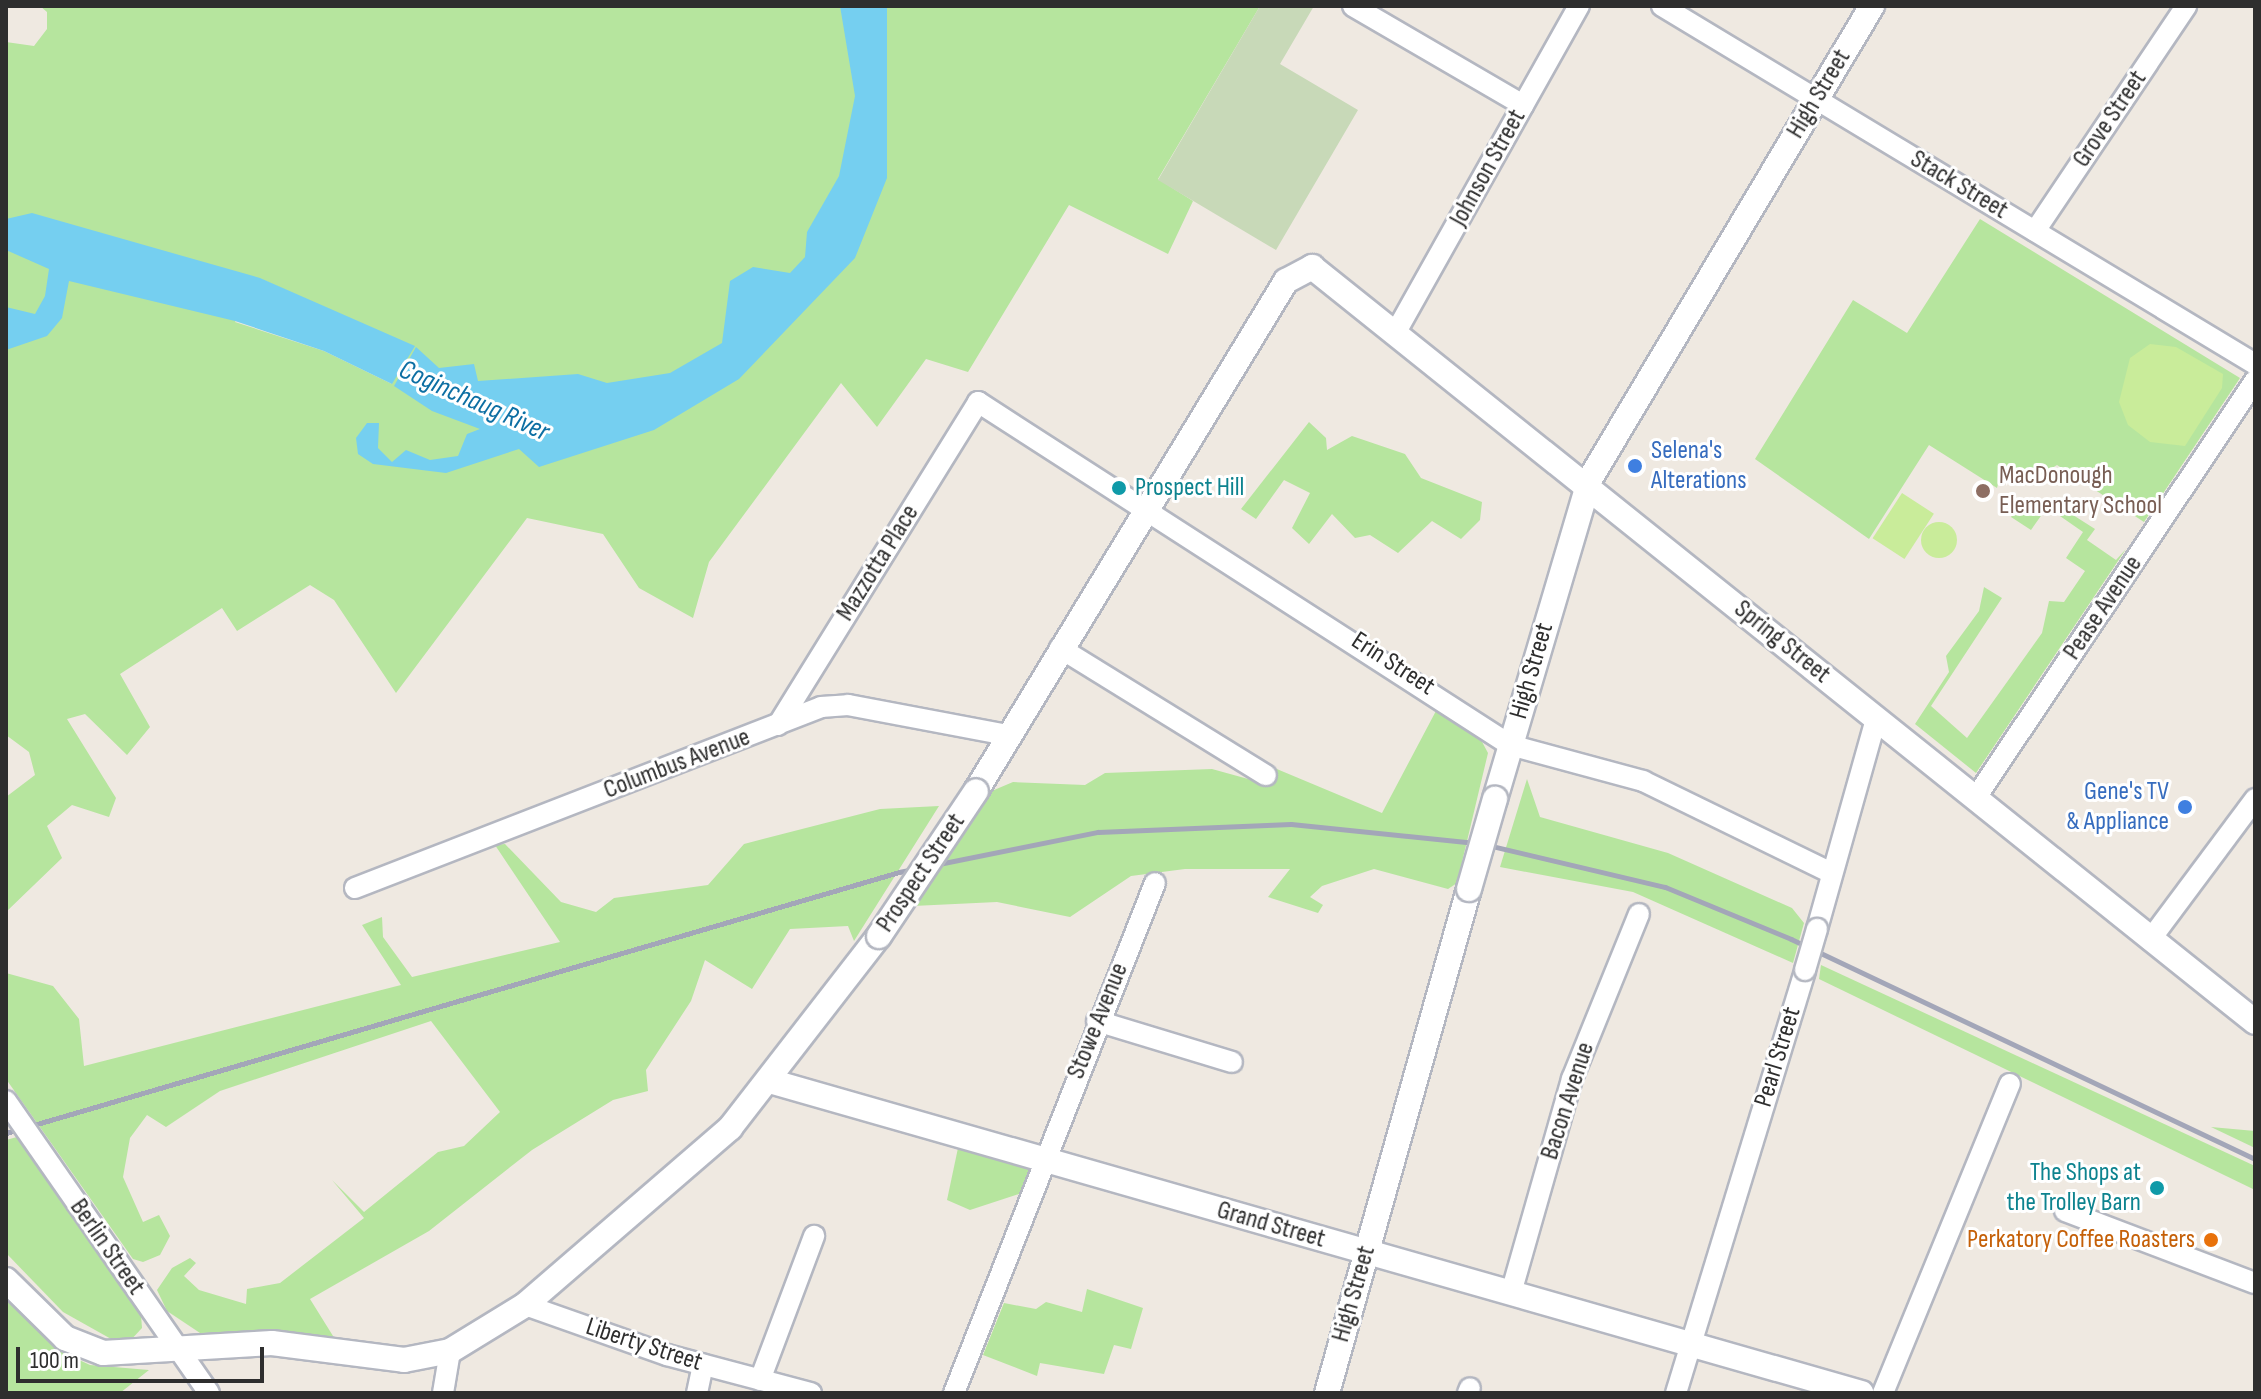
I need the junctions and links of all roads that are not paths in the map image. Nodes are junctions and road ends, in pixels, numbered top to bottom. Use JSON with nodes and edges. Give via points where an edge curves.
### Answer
{"nodes":[{"id":1,"x":1353,"y":6,"type":"edge"},
{"id":2,"x":1579,"y":6,"type":"edge"},
{"id":3,"x":1662,"y":6,"type":"edge"},
{"id":4,"x":1872,"y":6,"type":"edge"},
{"id":5,"x":2186,"y":6,"type":"edge"},
{"id":6,"x":1816,"y":99,"type":"junction"},
{"id":7,"x":1523,"y":105,"type":"junction"},
{"id":8,"x":2035,"y":231,"type":"junction"},
{"id":9,"x":1307,"y":267,"type":"joint"},
{"id":10,"x":1397,"y":330,"type":"junction"},
{"id":11,"x":2255,"y":364,"type":"edge"},
{"id":12,"x":2255,"y":381,"type":"edge"},
{"id":13,"x":978,"y":402,"type":"joint"},
{"id":14,"x":1588,"y":485,"type":"junction"},
{"id":15,"x":1146,"y":508,"type":"junction"},
{"id":16,"x":1060,"y":648,"type":"junction"},
{"id":17,"x":1876,"y":719,"type":"junction"},
{"id":18,"x":778,"y":725,"type":"junction"},
{"id":19,"x":1007,"y":735,"type":"junction"},
{"id":20,"x":1510,"y":745,"type":"junction"},
{"id":21,"x":1266,"y":775,"type":"dead end"},
{"id":22,"x":1977,"y":796,"type":"junction"},
{"id":23,"x":2255,"y":799,"type":"edge"},
{"id":24,"x":1832,"y":873,"type":"junction"},
{"id":25,"x":1155,"y":883,"type":"dead end"},
{"id":26,"x":355,"y":888,"type":"dead end"},
{"id":27,"x":1639,"y":914,"type":"dead end"},
{"id":28,"x":2150,"y":940,"type":"junction"},
{"id":29,"x":1097,"y":1021,"type":"junction"},
{"id":30,"x":2255,"y":1022,"type":"edge"},
{"id":31,"x":1232,"y":1062,"type":"dead end"},
{"id":32,"x":773,"y":1082,"type":"junction"},
{"id":33,"x":2010,"y":1084,"type":"dead end"},
{"id":34,"x":6,"y":1101,"type":"edge"},
{"id":35,"x":1043,"y":1160,"type":"junction"},
{"id":36,"x":2065,"y":1211,"type":"dead end"},
{"id":37,"x":814,"y":1236,"type":"dead end"},
{"id":38,"x":1366,"y":1251,"type":"junction"},
{"id":39,"x":6,"y":1280,"type":"edge"},
{"id":40,"x":2255,"y":1283,"type":"edge"},
{"id":41,"x":1511,"y":1293,"type":"junction"},
{"id":42,"x":525,"y":1305,"type":"junction"},
{"id":43,"x":1690,"y":1345,"type":"junction"},
{"id":44,"x":178,"y":1349,"type":"junction"},
{"id":45,"x":450,"y":1351,"type":"junction"},
{"id":46,"x":703,"y":1365,"type":"junction"},
{"id":47,"x":760,"y":1380,"type":"junction"},
{"id":48,"x":209,"y":1393,"type":"edge"},
{"id":49,"x":443,"y":1393,"type":"edge"},
{"id":50,"x":697,"y":1393,"type":"edge"},
{"id":51,"x":811,"y":1393,"type":"edge"},
{"id":52,"x":954,"y":1393,"type":"edge"},
{"id":53,"x":1327,"y":1393,"type":"edge"},
{"id":54,"x":1676,"y":1393,"type":"edge"},
{"id":55,"x":1861,"y":1393,"type":"edge"},
{"id":56,"x":1883,"y":1393,"type":"edge"}],
"edges":[{"from":1,"to":7,"type":"street"},
{"from":2,"to":7,"type":"street","name":"Johnson Street"},
{"from":3,"to":6,"type":"street","name":"Stack Street"},
{"from":4,"to":6,"type":"street","name":"High Street"},
{"from":5,"to":8,"type":"street","name":"Grove Street"},
{"from":6,"to":8,"type":"street","name":"Stack Street"},
{"from":6,"to":14,"type":"street","name":"High Street"},
{"from":7,"to":10,"type":"street","name":"Johnson Street"},
{"from":8,"to":11,"type":"street","name":"Stack Street"},
{"from":9,"to":10,"type":"street","name":"Spring Street","via":[[1331,275]]},
{"from":9,"to":15,"type":"street","name":"Prospect Street","via":[[1286,281]]},
{"from":10,"to":14,"type":"street","name":"Spring Street"},
{"from":12,"to":22,"type":"street","name":"Pease Avenue"},
{"from":13,"to":15,"type":"street","name":"Erin Street"},
{"from":13,"to":18,"type":"street","name":"Mazzotta Place"},
{"from":14,"to":17,"type":"street","name":"Spring Street"},
{"from":14,"to":20,"type":"street","name":"High Street"},
{"from":15,"to":16,"type":"street","name":"Prospect Street"},
{"from":15,"to":20,"type":"street","name":"Erin Street"},
{"from":16,"to":19,"type":"street","name":"Prospect Street"},
{"from":16,"to":21,"type":"street"},
{"from":17,"to":22,"type":"street","name":"Spring Street"},
{"from":17,"to":24,"type":"street","name":"Pearl Street"},
{"from":18,"to":19,"type":"street","name":"Columbus Avenue","via":[[848,705]]},
{"from":18,"to":26,"type":"street","name":"Columbus Avenue"},
{"from":19,"to":32,"type":"street","name":"Prospect Street","bridge":true,"via":[[879,936]]},
{"from":20,"to":24,"type":"street","name":"Erin Street","via":[[1643,781]]},
{"from":20,"to":38,"type":"street","name":"High Street","bridge":true},
{"from":22,"to":28,"type":"street","name":"Spring Street"},
{"from":23,"to":28,"type":"street"},
{"from":24,"to":43,"type":"street","name":"Pearl Street","bridge":true},
{"from":25,"to":29,"type":"street","name":"Stowe Avenue"},
{"from":27,"to":41,"type":"street","name":"Bacon Avenue","via":[[1572,1079]]},
{"from":28,"to":30,"type":"street","name":"Spring Street"},
{"from":29,"to":31,"type":"street"},
{"from":29,"to":35,"type":"street","name":"Stowe Avenue"},
{"from":32,"to":35,"type":"street","name":"Grand Street"},
{"from":32,"to":42,"type":"street","name":"Prospect Street","via":[[706,1150]]},
{"from":33,"to":56,"type":"street"},
{"from":34,"to":44,"type":"street","name":"Berlin Street","bridge":true},
{"from":35,"to":38,"type":"street","name":"Grand Street"},
{"from":35,"to":52,"type":"street","name":"Stowe Avenue"},
{"from":36,"to":40,"type":"street"},
{"from":37,"to":47,"type":"street"},
{"from":38,"to":41,"type":"street","name":"Grand Street"},
{"from":38,"to":53,"type":"street","name":"High Street"},
{"from":39,"to":44,"type":"street","via":[[84,1348]]},
{"from":41,"to":43,"type":"street","name":"Grand Street"},
{"from":42,"to":45,"type":"street","name":"Prospect Street"},
{"from":42,"to":46,"type":"street","name":"Liberty Street"},
{"from":43,"to":54,"type":"street","name":"Pearl Street"},
{"from":43,"to":55,"type":"street","name":"Grand Street"},
{"from":44,"to":45,"type":"street","via":[[272,1343],[404,1360]]},
{"from":44,"to":48,"type":"street","name":"Berlin Street"},
{"from":45,"to":49,"type":"street"},
{"from":46,"to":47,"type":"street","name":"Liberty Street"},
{"from":46,"to":50,"type":"street"},
{"from":47,"to":51,"type":"street","name":"Liberty Street"}]}
